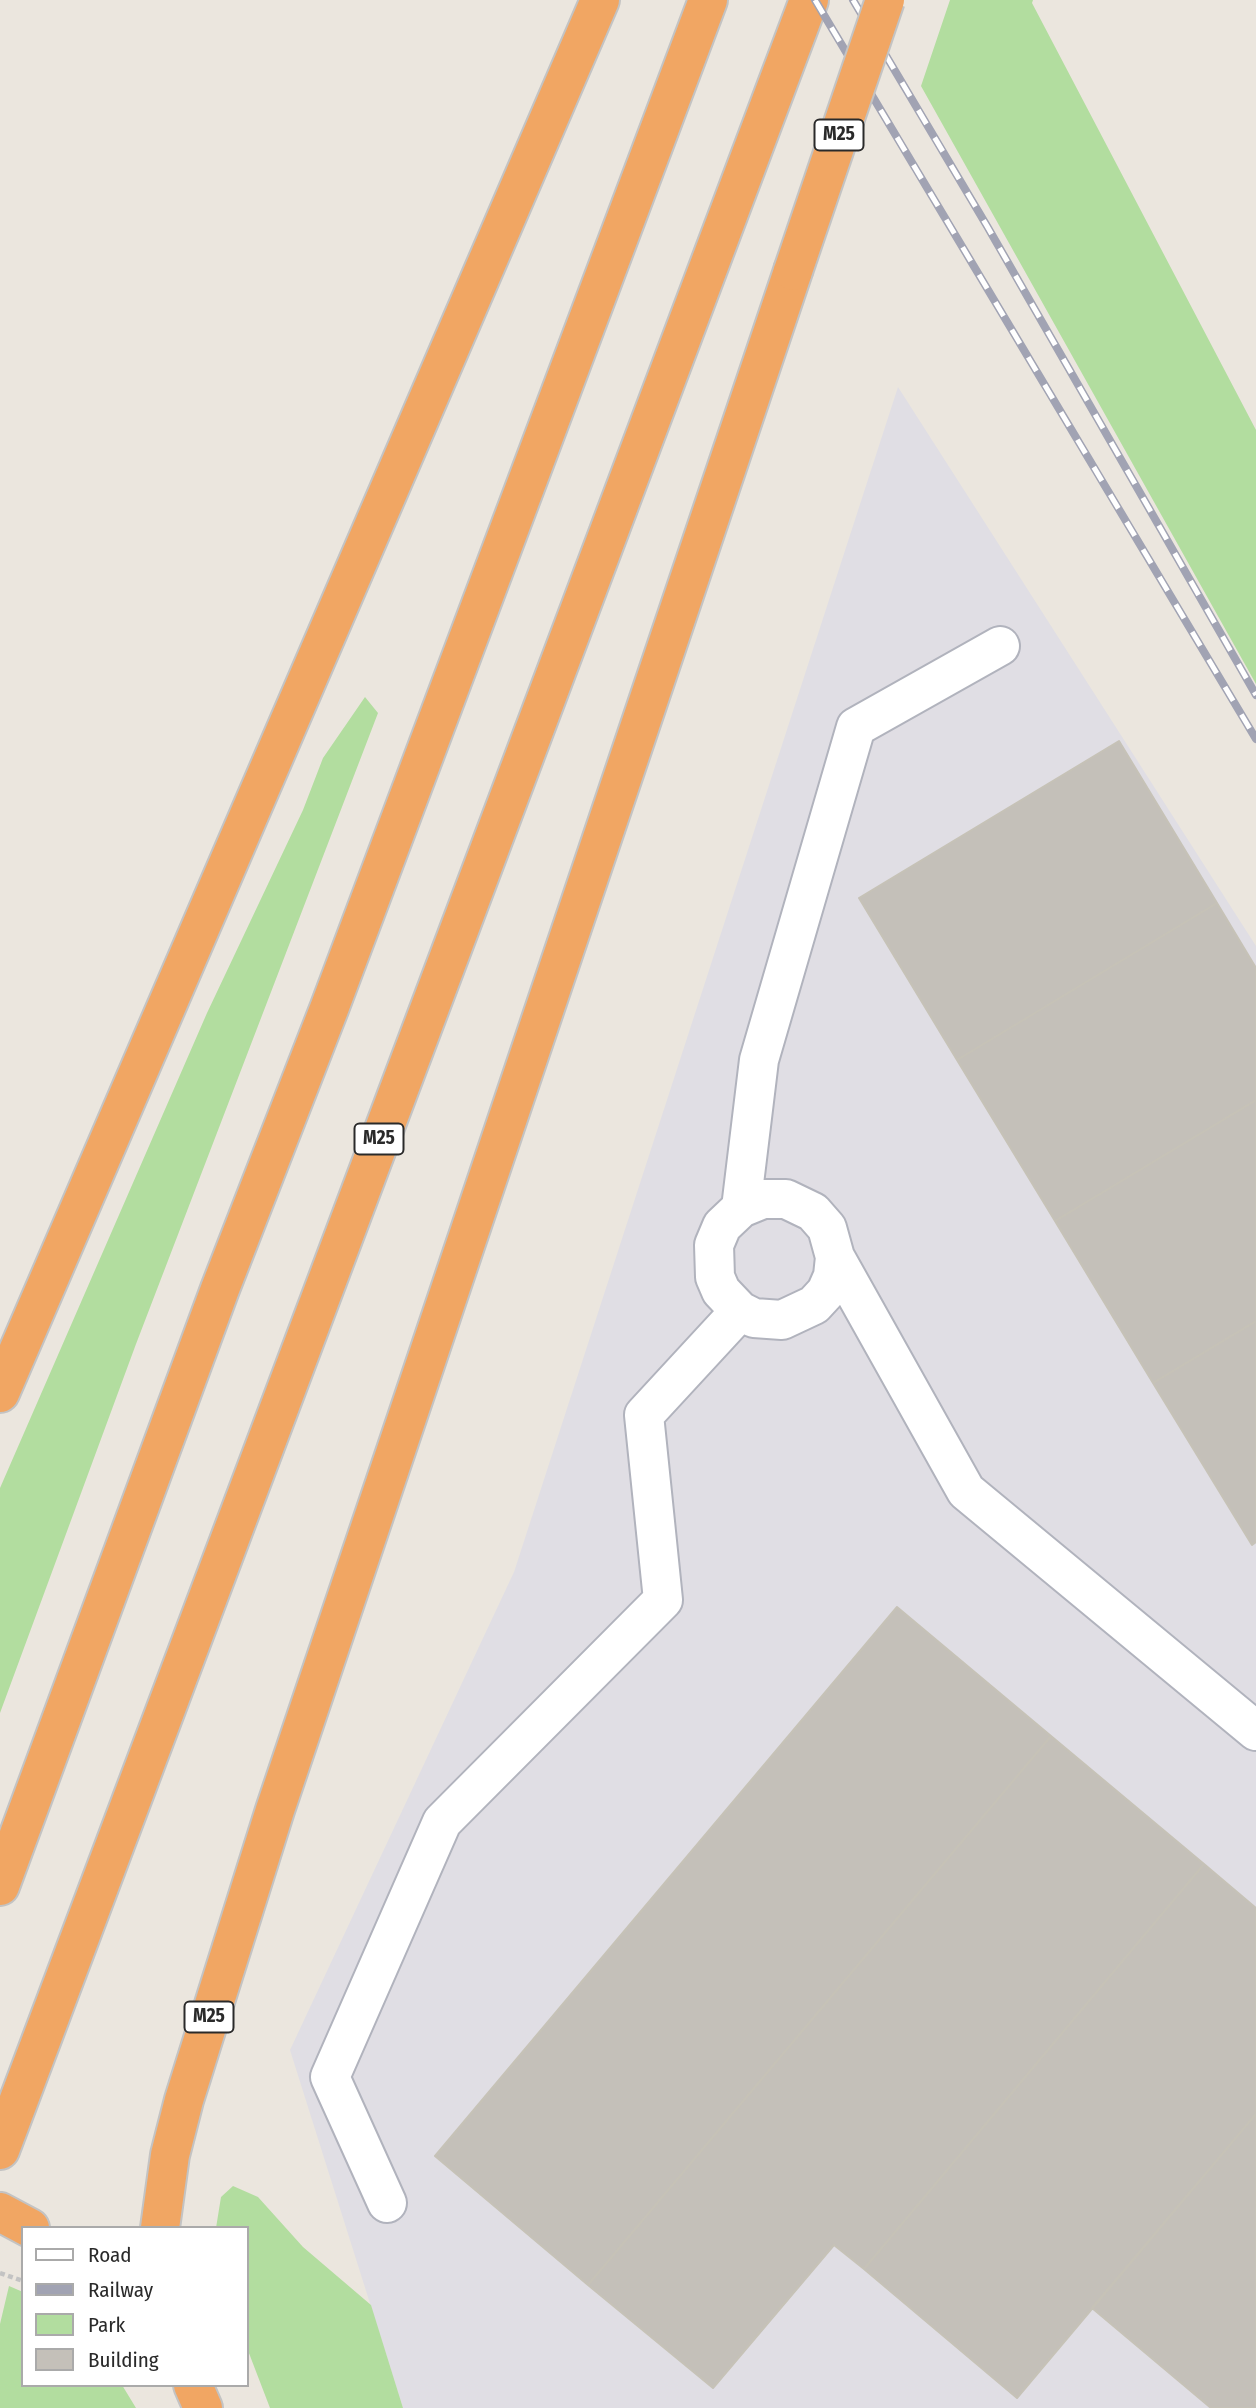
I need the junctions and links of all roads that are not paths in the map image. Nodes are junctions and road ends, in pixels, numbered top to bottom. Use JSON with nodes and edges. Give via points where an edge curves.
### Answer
{"nodes":[{"id":1,"x":600,"y":0,"type":"edge"},
{"id":2,"x":708,"y":0,"type":"edge"},
{"id":3,"x":809,"y":0,"type":"edge"},
{"id":4,"x":885,"y":0,"type":"edge"},
{"id":5,"x":1000,"y":646,"type":"dead end"},
{"id":6,"x":741,"y":1208,"type":"junction"},
{"id":7,"x":835,"y":1257,"type":"junction"},
{"id":8,"x":740,"y":1311,"type":"junction"},
{"id":9,"x":0,"y":1393,"type":"edge"},
{"id":10,"x":1256,"y":1731,"type":"edge"},
{"id":11,"x":0,"y":1886,"type":"edge"},
{"id":12,"x":0,"y":2150,"type":"edge"},
{"id":13,"x":387,"y":2203,"type":"dead end"},
{"id":14,"x":0,"y":2212,"type":"edge"},
{"id":15,"x":26,"y":2226,"type":"edge"},
{"id":16,"x":160,"y":2226,"type":"edge"},
{"id":17,"x":193,"y":2387,"type":"edge"},
{"id":18,"x":204,"y":2408,"type":"edge"}],
"edges":[{"from":1,"to":9,"type":"highway"},
{"from":2,"to":11,"type":"highway","via":[[215,1302]]},
{"from":3,"to":12,"type":"highway","number":"M25"},
{"from":4,"to":16,"type":"highway","number":"M25","bridge":true,"via":[[271,1823],[184,2100],[170,2155]]},
{"from":5,"to":6,"type":"lane","via":[[856,727],[759,1060]]},
{"from":6,"to":7,"type":"lane","via":[[773,1198],[804,1206],[827,1228]]},
{"from":6,"to":8,"type":"lane","via":[[718,1234],[713,1260],[721,1291]]},
{"from":7,"to":8,"type":"lane","via":[[826,1292],[795,1317],[767,1320]]},
{"from":7,"to":10,"type":"lane","via":[[966,1492]]},
{"from":8,"to":13,"type":"lane","via":[[644,1415],[663,1600],[442,1822],[330,2077]]},
{"from":14,"to":15,"type":"highway"},
{"from":17,"to":18,"type":"highway"}]}
